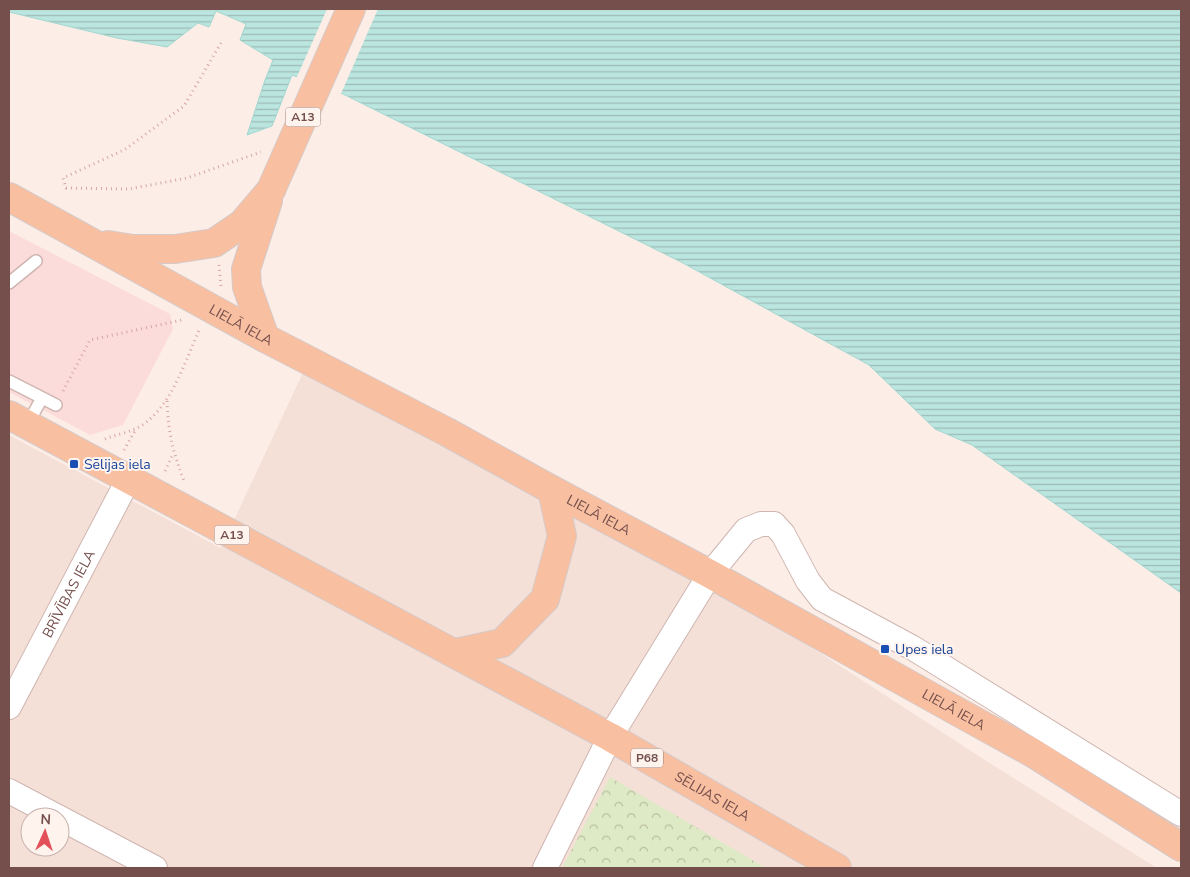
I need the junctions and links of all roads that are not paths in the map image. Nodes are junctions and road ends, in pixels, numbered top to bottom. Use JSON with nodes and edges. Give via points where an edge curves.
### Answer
{"nodes":[{"id":1,"x":351,"y":9,"type":"edge"},
{"id":2,"x":271,"y":190,"type":"junction"},
{"id":3,"x":9,"y":197,"type":"edge"},
{"id":4,"x":92,"y":242,"type":"junction"},
{"id":5,"x":36,"y":260,"type":"dead end"},
{"id":6,"x":9,"y":283,"type":"edge"},
{"id":7,"x":265,"y":338,"type":"junction"},
{"id":8,"x":9,"y":382,"type":"edge"},
{"id":9,"x":42,"y":398,"type":"junction"},
{"id":10,"x":56,"y":405,"type":"road end"},
{"id":11,"x":18,"y":420,"type":"edge"},
{"id":12,"x":128,"y":480,"type":"junction"},
{"id":13,"x":552,"y":490,"type":"junction"},
{"id":14,"x":710,"y":574,"type":"junction"},
{"id":15,"x":456,"y":653,"type":"junction"},
{"id":16,"x":9,"y":707,"type":"edge"},
{"id":17,"x":610,"y":737,"type":"junction"},
{"id":18,"x":9,"y":791,"type":"edge"},
{"id":19,"x":39,"y":807,"type":"edge"},
{"id":20,"x":1181,"y":814,"type":"edge"},
{"id":21,"x":70,"y":824,"type":"edge"},
{"id":22,"x":1181,"y":847,"type":"edge"},
{"id":23,"x":155,"y":868,"type":"edge"},
{"id":24,"x":545,"y":868,"type":"edge"},
{"id":25,"x":837,"y":868,"type":"edge"}],
"edges":[{"from":1,"to":2,"type":"main road","number":"A13","bridge":true},
{"from":2,"to":4,"type":"main road","number":"A13","via":[[242,224],[214,243],[175,249],[133,249]]},
{"from":2,"to":7,"type":"main road","number":"A13","via":[[246,269],[247,287]]},
{"from":3,"to":4,"type":"main road","name":"LIELĀ IELA","number":"A13"},
{"from":4,"to":7,"type":"main road","name":"LIELĀ IELA"},
{"from":5,"to":6,"type":"lane"},
{"from":7,"to":13,"type":"main road","name":"LIELĀ IELA"},
{"from":8,"to":9,"type":"lane"},
{"from":9,"to":10,"type":"lane"},
{"from":9,"to":11,"type":"lane"},
{"from":11,"to":12,"type":"main road","name":"SĒLIJAS IELA","number":"A13"},
{"from":12,"to":15,"type":"main road","name":"SĒLIJAS IELA","number":"A13"},
{"from":12,"to":16,"type":"street","name":"BRĪVĪBAS IELA"},
{"from":13,"to":14,"type":"main road","name":"LIELĀ IELA"},
{"from":13,"to":15,"type":"main road","via":[[562,536],[545,600],[502,643]]},
{"from":14,"to":17,"type":"street"},
{"from":14,"to":20,"type":"street","via":[[746,530],[761,524],[774,524],[822,599],[913,648]]},
{"from":14,"to":22,"type":"main road","name":"LIELĀ IELA","via":[[1033,753]]},
{"from":15,"to":17,"type":"main road","name":"SĒLIJAS IELA","number":"P68"},
{"from":17,"to":24,"type":"street"},
{"from":17,"to":25,"type":"main road","name":"SĒLIJAS IELA","number":"P68"},
{"from":18,"to":19,"type":"street"},
{"from":21,"to":23,"type":"street"}]}
